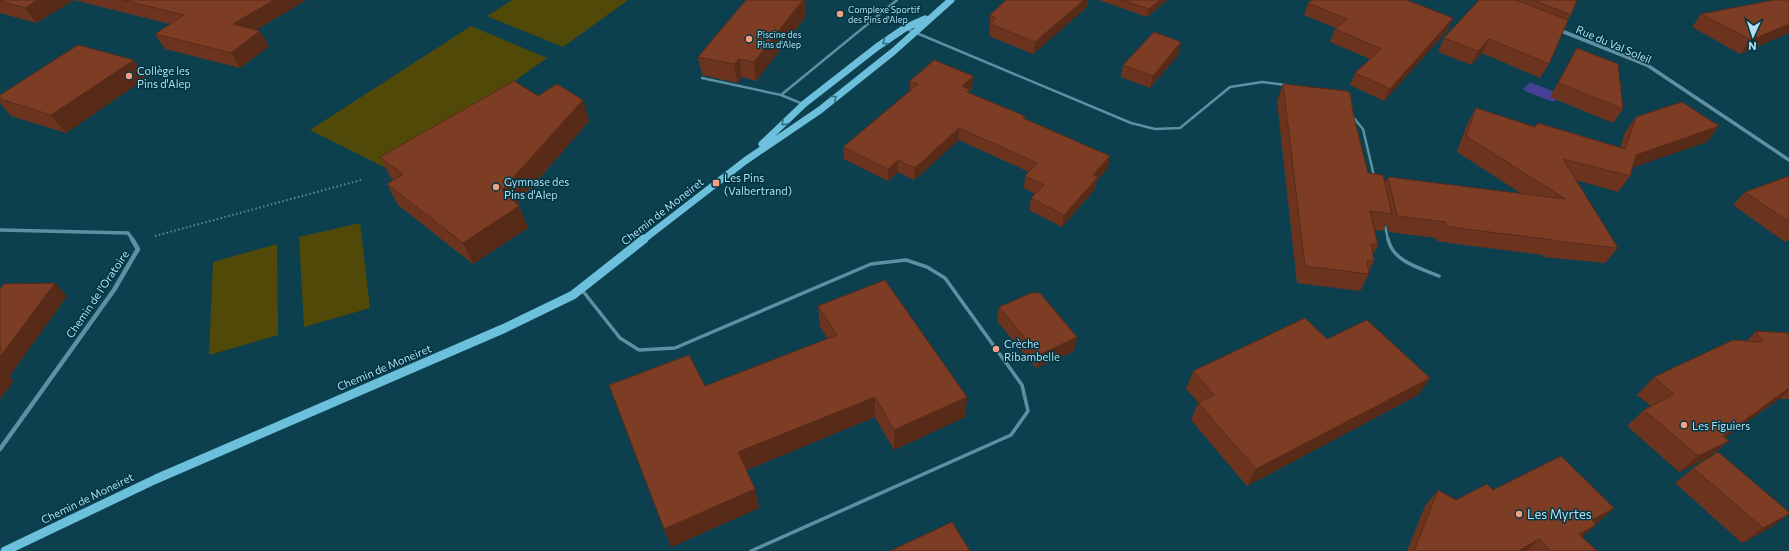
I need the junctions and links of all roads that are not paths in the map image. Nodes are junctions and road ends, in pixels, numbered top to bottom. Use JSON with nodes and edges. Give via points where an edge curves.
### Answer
{"nodes":[{"id":1,"x":897,"y":0,"type":"edge"},
{"id":2,"x":951,"y":0,"type":"edge"},
{"id":3,"x":931,"y":16,"type":"junction"},
{"id":4,"x":905,"y":28,"type":"junction"},
{"id":5,"x":1558,"y":30,"type":"edge"},
{"id":6,"x":914,"y":32,"type":"junction"},
{"id":7,"x":702,"y":78,"type":"edge"},
{"id":8,"x":1290,"y":86,"type":"edge"},
{"id":9,"x":781,"y":95,"type":"junction"},
{"id":10,"x":804,"y":104,"type":"junction"},
{"id":11,"x":1349,"y":113,"type":"edge"},
{"id":12,"x":1789,"y":160,"type":"edge"},
{"id":13,"x":745,"y":161,"type":"junction"},
{"id":14,"x":1375,"y":181,"type":"edge"},
{"id":15,"x":1383,"y":218,"type":"edge"},
{"id":16,"x":0,"y":230,"type":"edge"},
{"id":17,"x":1439,"y":276,"type":"dead end"},
{"id":18,"x":581,"y":289,"type":"junction"},
{"id":19,"x":0,"y":449,"type":"edge"},
{"id":20,"x":5,"y":551,"type":"edge"},
{"id":21,"x":751,"y":551,"type":"edge"}],
"edges":[{"from":1,"to":9,"type":"lane"},
{"from":2,"to":3,"type":"main road","name":"Chemin de Moneiret"},
{"from":3,"to":4,"type":"main road","name":"Chemin de Moneiret"},
{"from":3,"to":6,"type":"main road","name":"Chemin de Moneiret"},
{"from":4,"to":6,"type":"lane"},
{"from":4,"to":10,"type":"main road","name":"Chemin de Moneiret","one_way":true},
{"from":5,"to":12,"type":"street","name":"Rue du Val Soleil","via":[[1646,65]]},
{"from":6,"to":8,"type":"lane","via":[[1131,123],[1155,129],[1180,128],[1230,87],[1262,82]]},
{"from":13,"to":6,"type":"main road","name":"Chemin de Moneiret","one_way":true,"via":[[820,110]]},
{"from":7,"to":9,"type":"lane"},
{"from":9,"to":10,"type":"lane"},
{"from":10,"to":13,"type":"main road","name":"Chemin de Moneiret","one_way":true},
{"from":11,"to":14,"type":"lane","via":[[1363,129]]},
{"from":13,"to":18,"type":"main road","name":"Chemin de Moneiret"},
{"from":15,"to":17,"type":"lane","via":[[1390,248],[1405,262]]},
{"from":16,"to":19,"type":"street","name":"Chemin de l'Oratoire","via":[[128,233],[138,249],[114,290]]},
{"from":18,"to":20,"type":"main road","name":"Chemin de Moneiret","via":[[505,328],[156,478]]},
{"from":18,"to":21,"type":"lane","via":[[620,338],[638,350],[675,348],[871,264],[906,260],[927,267],[945,278],[1022,385],[1028,410],[1011,435]]}]}
